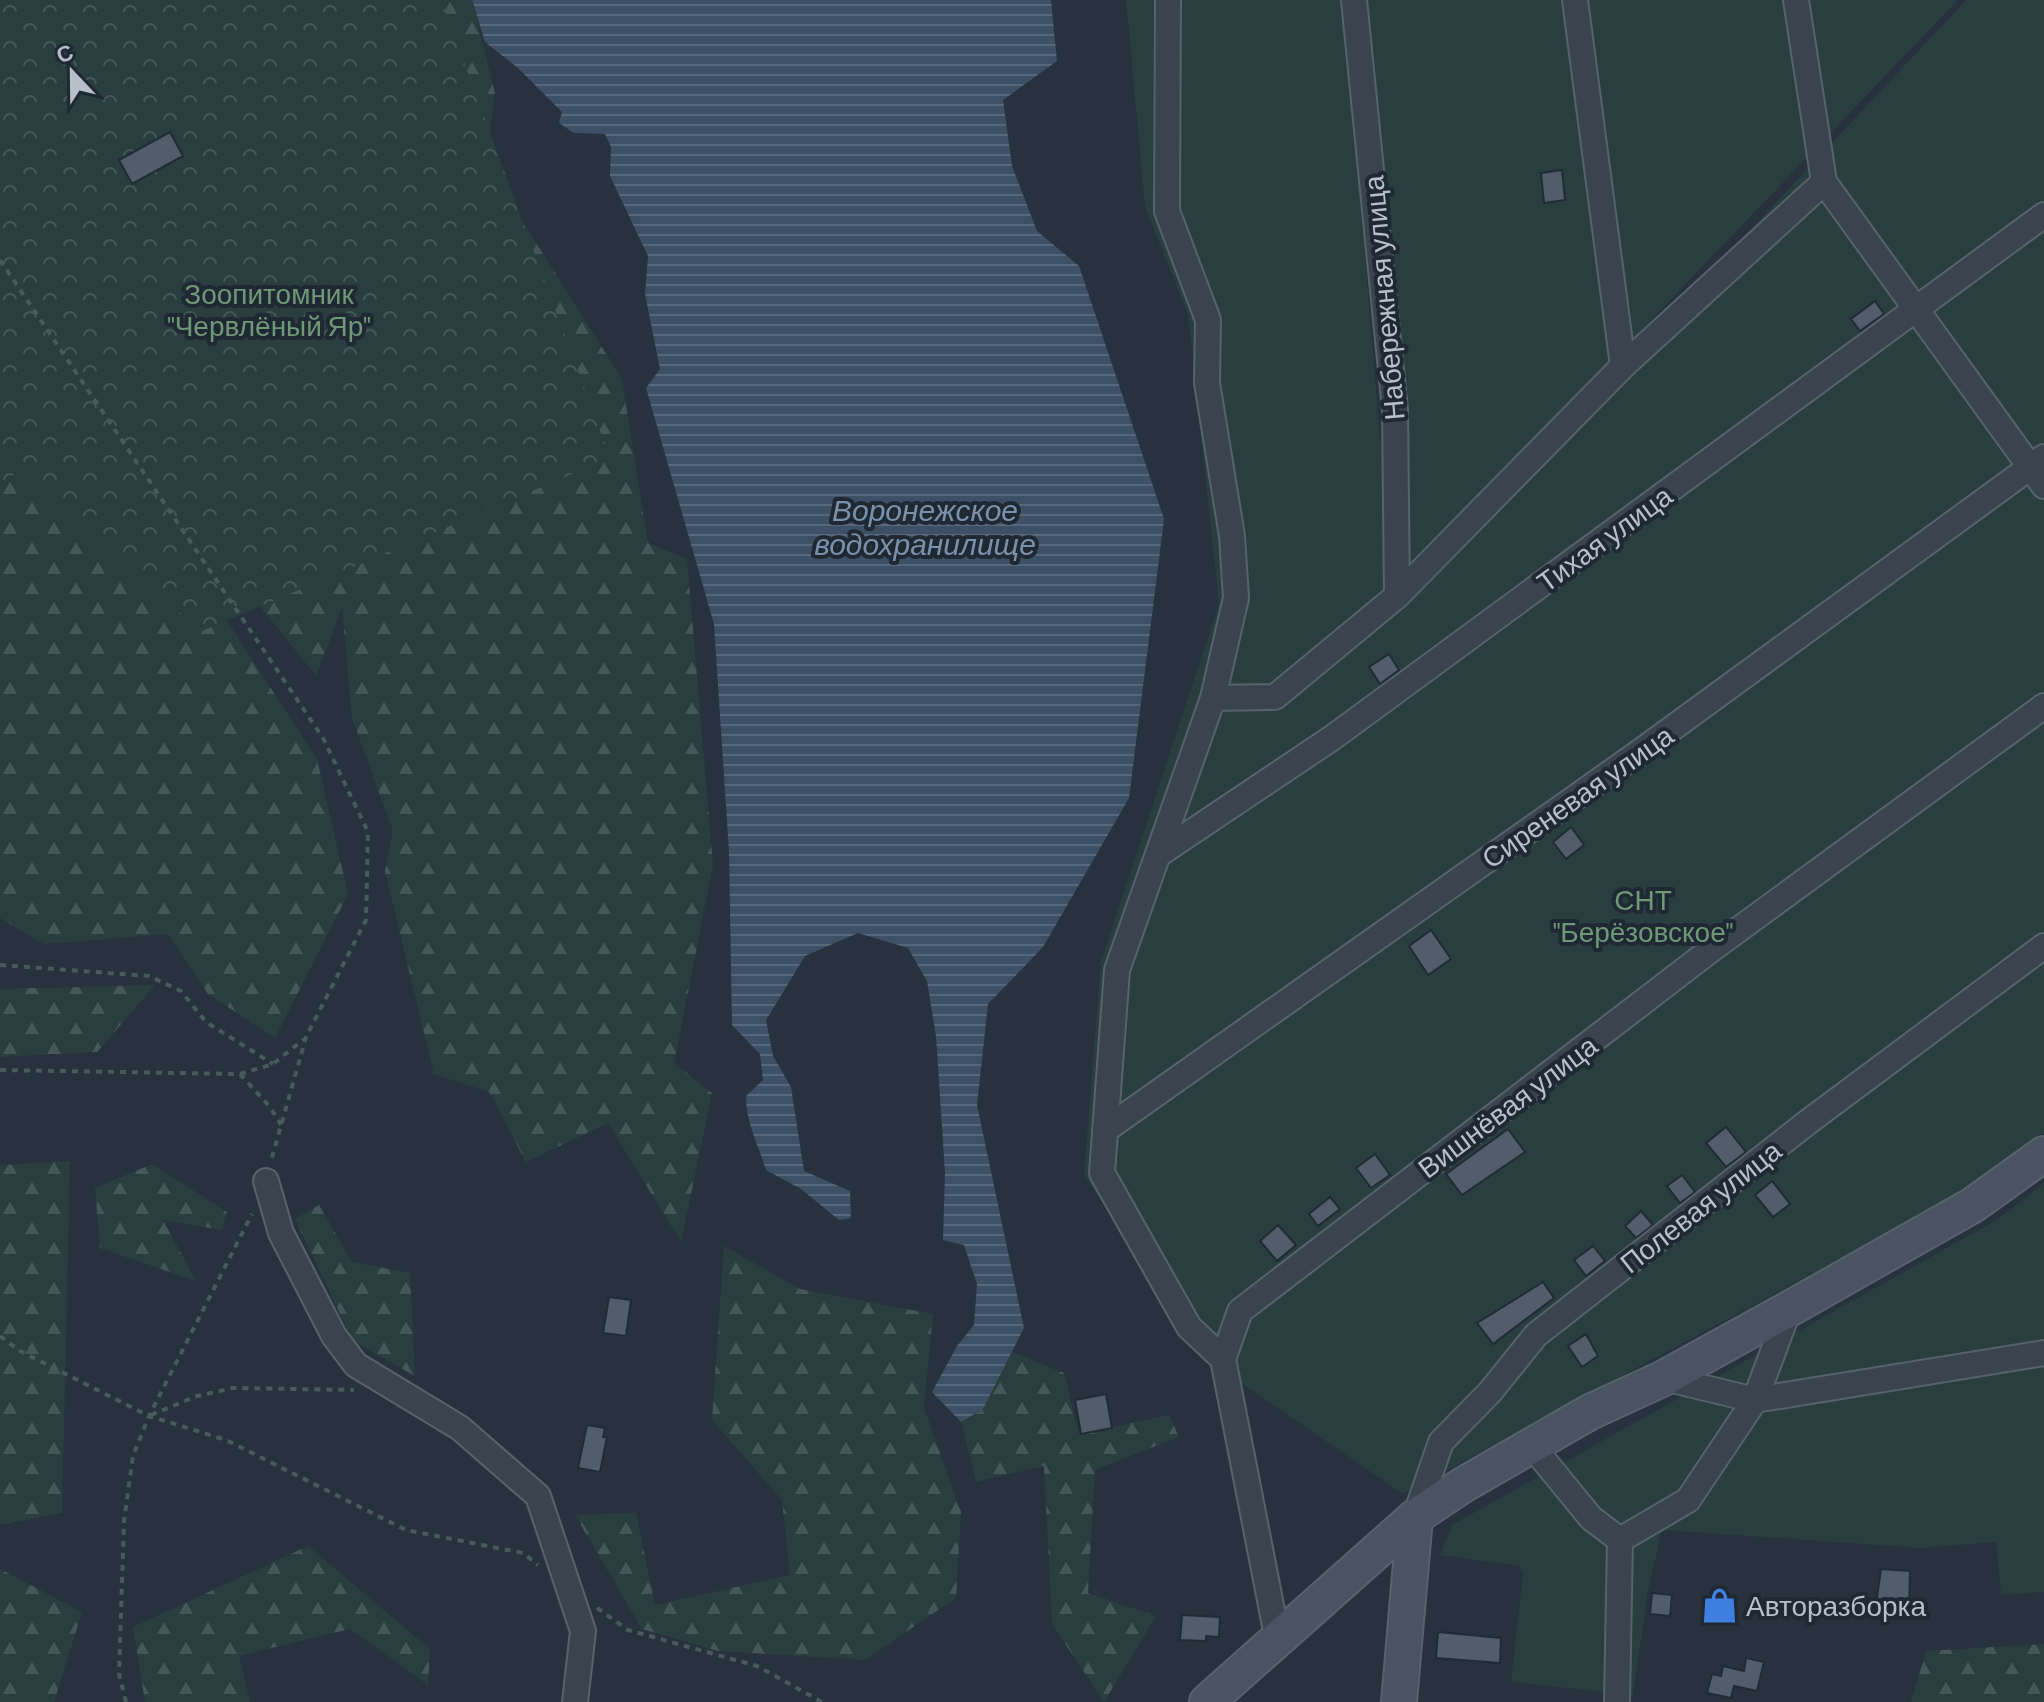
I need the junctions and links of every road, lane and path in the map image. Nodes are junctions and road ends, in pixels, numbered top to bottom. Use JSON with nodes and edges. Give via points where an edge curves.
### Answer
{"nodes":[{"id":1,"x":1168,"y":0,"type":"edge"},
{"id":2,"x":1354,"y":0,"type":"edge"},
{"id":3,"x":1575,"y":0,"type":"edge"},
{"id":4,"x":1796,"y":0,"type":"edge"},
{"id":5,"x":1824,"y":182,"type":"junction"},
{"id":6,"x":2044,"y":215,"type":"edge"},
{"id":7,"x":0,"y":260,"type":"edge"},
{"id":8,"x":1916,"y":309,"type":"junction"},
{"id":9,"x":1623,"y":366,"type":"junction"},
{"id":10,"x":2040,"y":470,"type":"edge"},
{"id":11,"x":1397,"y":596,"type":"junction"},
{"id":12,"x":1213,"y":698,"type":"junction"},
{"id":13,"x":2044,"y":706,"type":"edge"},
{"id":14,"x":1159,"y":854,"type":"junction"},
{"id":15,"x":2044,"y":946,"type":"edge"},
{"id":16,"x":0,"y":965,"type":"edge"},
{"id":17,"x":306,"y":1037,"type":"junction"},
{"id":18,"x":273,"y":1064,"type":"junction"},
{"id":19,"x":0,"y":1070,"type":"edge"},
{"id":20,"x":240,"y":1074,"type":"junction"},
{"id":21,"x":281,"y":1125,"type":"junction"},
{"id":22,"x":1105,"y":1130,"type":"junction"},
{"id":23,"x":2044,"y":1154,"type":"edge"},
{"id":24,"x":266,"y":1181,"type":"junction"},
{"id":25,"x":1789,"y":1309,"type":"junction"},
{"id":26,"x":0,"y":1336,"type":"edge"},
{"id":27,"x":2044,"y":1353,"type":"edge"},
{"id":28,"x":1223,"y":1359,"type":"junction"},
{"id":29,"x":1664,"y":1378,"type":"junction"},
{"id":30,"x":395,"y":1390,"type":"junction"},
{"id":31,"x":1755,"y":1400,"type":"junction"},
{"id":32,"x":149,"y":1416,"type":"junction"},
{"id":33,"x":1533,"y":1447,"type":"junction"},
{"id":34,"x":1415,"y":1517,"type":"junction"},
{"id":35,"x":1620,"y":1540,"type":"junction"},
{"id":36,"x":570,"y":1589,"type":"junction"},
{"id":37,"x":1277,"y":1636,"type":"junction"},
{"id":38,"x":126,"y":1702,"type":"edge"},
{"id":39,"x":575,"y":1702,"type":"edge"},
{"id":40,"x":822,"y":1702,"type":"edge"},
{"id":41,"x":1207,"y":1702,"type":"edge"},
{"id":42,"x":1399,"y":1702,"type":"edge"},
{"id":43,"x":1617,"y":1702,"type":"edge"}],
"edges":[{"from":1,"to":12,"type":"street","via":[[1167,211],[1208,320],[1207,383],[1232,536],[1236,598]]},
{"from":2,"to":11,"type":"street","name":"Набережная улица","via":[[1395,410]]},
{"from":3,"to":9,"type":"street"},
{"from":4,"to":5,"type":"street"},
{"from":5,"to":8,"type":"street"},
{"from":5,"to":9,"type":"street"},
{"from":6,"to":8,"type":"street","name":"Тихая улица"},
{"from":7,"to":17,"type":"path","via":[[323,738],[368,832],[366,920]]},
{"from":8,"to":10,"type":"street"},
{"from":8,"to":14,"type":"street","name":"Тихая улица","via":[[1332,738]]},
{"from":9,"to":11,"type":"street"},
{"from":10,"to":22,"type":"street","name":"Сиреневая улица"},
{"from":11,"to":12,"type":"street","via":[[1275,697]]},
{"from":12,"to":14,"type":"street"},
{"from":13,"to":28,"type":"street","name":"Вишнёвая улица","via":[[1712,949],[1240,1311]]},
{"from":14,"to":22,"type":"street","via":[[1117,970]]},
{"from":15,"to":34,"type":"street","name":"Полевая улица","via":[[1536,1335],[1441,1442]]},
{"from":16,"to":18,"type":"path","via":[[149,976],[181,991],[206,1022]]},
{"from":17,"to":18,"type":"path"},
{"from":17,"to":21,"type":"path"},
{"from":18,"to":20,"type":"path"},
{"from":19,"to":20,"type":"path"},
{"from":20,"to":21,"type":"path"},
{"from":21,"to":24,"type":"path"},
{"from":22,"to":28,"type":"street","via":[[1102,1173],[1189,1327]]},
{"from":23,"to":25,"type":"street","via":[[1973,1205]]},
{"from":24,"to":30,"type":"street","via":[[281,1233],[334,1336],[356,1365]]},
{"from":24,"to":32,"type":"path"},
{"from":25,"to":29,"type":"street"},
{"from":25,"to":31,"type":"street"},
{"from":26,"to":32,"type":"path"},
{"from":27,"to":31,"type":"street"},
{"from":28,"to":37,"type":"street"},
{"from":29,"to":31,"type":"street"},
{"from":29,"to":33,"type":"street","via":[[1590,1412]]},
{"from":30,"to":32,"type":"path","via":[[233,1388]]},
{"from":30,"to":36,"type":"street","via":[[460,1428],[538,1496]]},
{"from":31,"to":35,"type":"street","via":[[1688,1500]]},
{"from":32,"to":36,"type":"path","via":[[226,1440],[406,1530],[523,1553]]},
{"from":32,"to":38,"type":"path","via":[[133,1456],[124,1521],[119,1674]]},
{"from":33,"to":34,"type":"street"},
{"from":33,"to":35,"type":"street","via":[[1591,1518]]},
{"from":34,"to":37,"type":"street"},
{"from":34,"to":42,"type":"street"},
{"from":35,"to":43,"type":"street"},
{"from":36,"to":39,"type":"street","via":[[583,1631]]},
{"from":36,"to":40,"type":"path","via":[[628,1630],[757,1666]]},
{"from":37,"to":41,"type":"street"}]}
